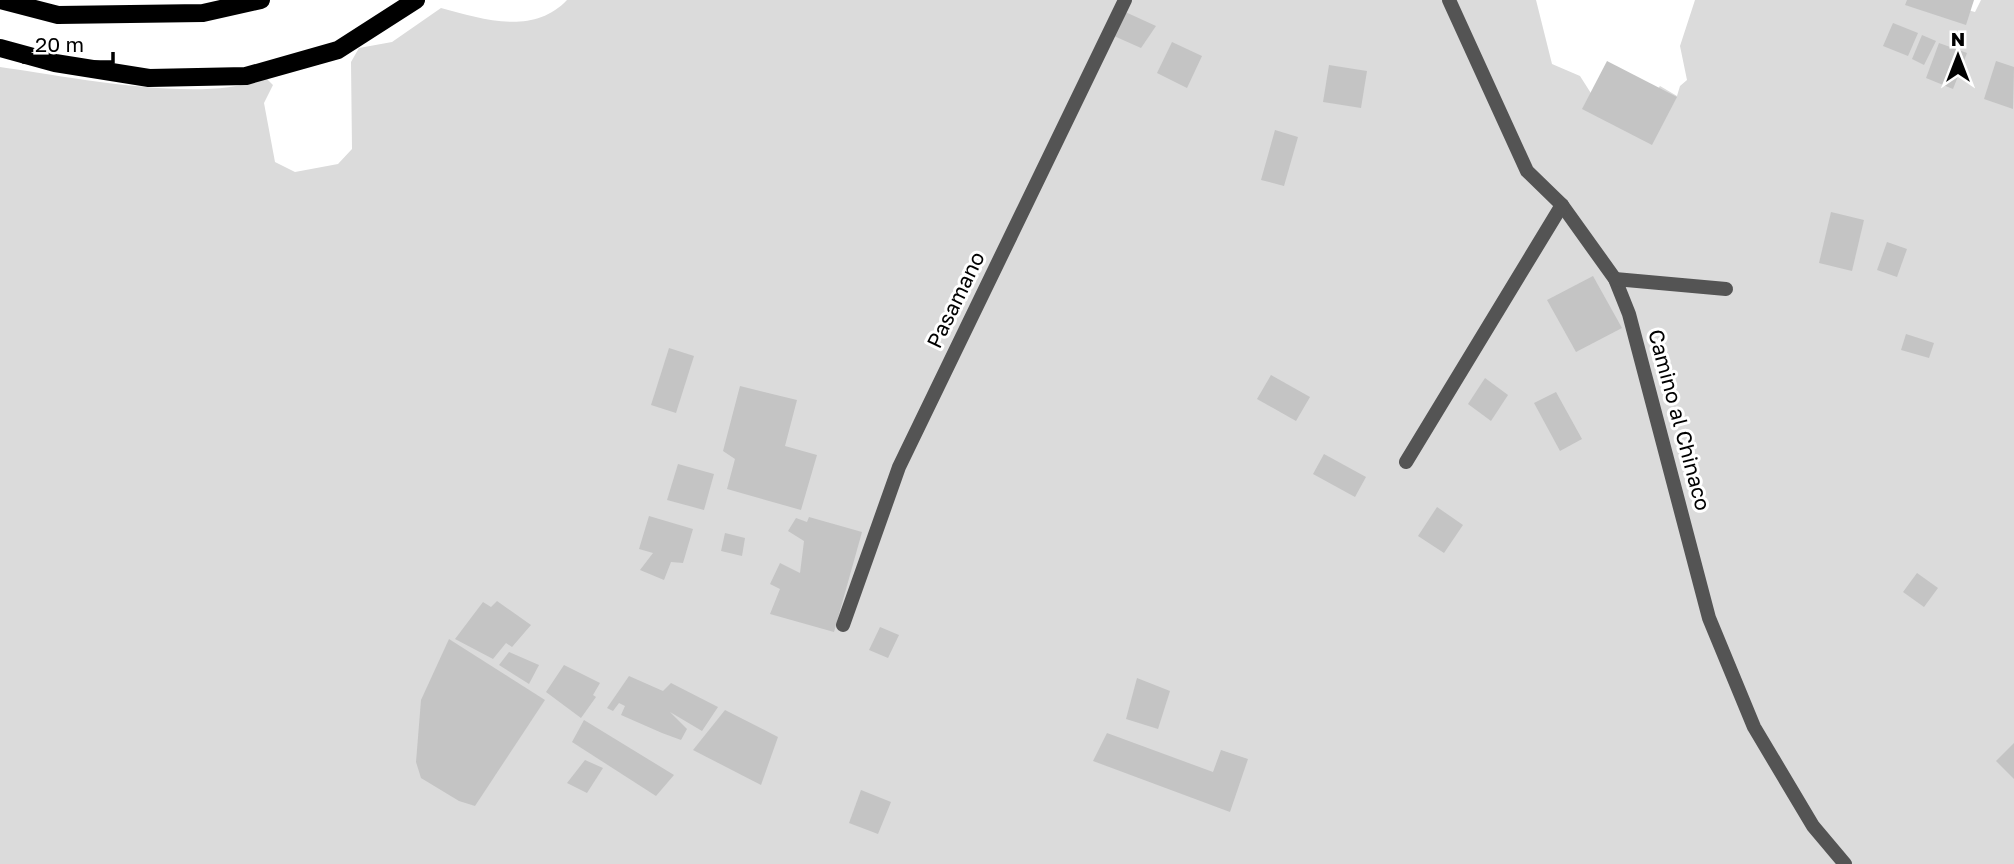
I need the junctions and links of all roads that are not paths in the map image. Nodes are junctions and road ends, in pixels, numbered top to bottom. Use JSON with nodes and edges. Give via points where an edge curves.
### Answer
{"nodes":[{"id":1,"x":0,"y":0,"type":"edge"},
{"id":2,"x":261,"y":0,"type":"edge"},
{"id":3,"x":416,"y":0,"type":"edge"},
{"id":4,"x":1125,"y":0,"type":"edge"},
{"id":5,"x":1448,"y":0,"type":"edge"},
{"id":6,"x":0,"y":48,"type":"edge"},
{"id":7,"x":1562,"y":205,"type":"junction"},
{"id":8,"x":1615,"y":279,"type":"junction"},
{"id":9,"x":1726,"y":289,"type":"dead end"},
{"id":10,"x":1406,"y":462,"type":"dead end"},
{"id":11,"x":843,"y":625,"type":"dead end"},
{"id":12,"x":1845,"y":864,"type":"edge"}],
"edges":[{"from":1,"to":2,"type":"main road","via":[[71,15],[203,13]]},
{"from":3,"to":6,"type":"main road","via":[[338,50],[246,76],[149,78],[55,63]]},
{"from":4,"to":11,"type":"street","name":"Pasamano","via":[[899,467]]},
{"from":5,"to":7,"type":"street","name":"Camino al Chinaco","via":[[1527,171]]},
{"from":7,"to":8,"type":"street","name":"Camino al Chinaco"},
{"from":7,"to":10,"type":"street"},
{"from":8,"to":9,"type":"street"},
{"from":8,"to":12,"type":"street","name":"Camino al Chinaco","via":[[1629,314],[1709,618],[1754,727],[1813,826]]}]}
